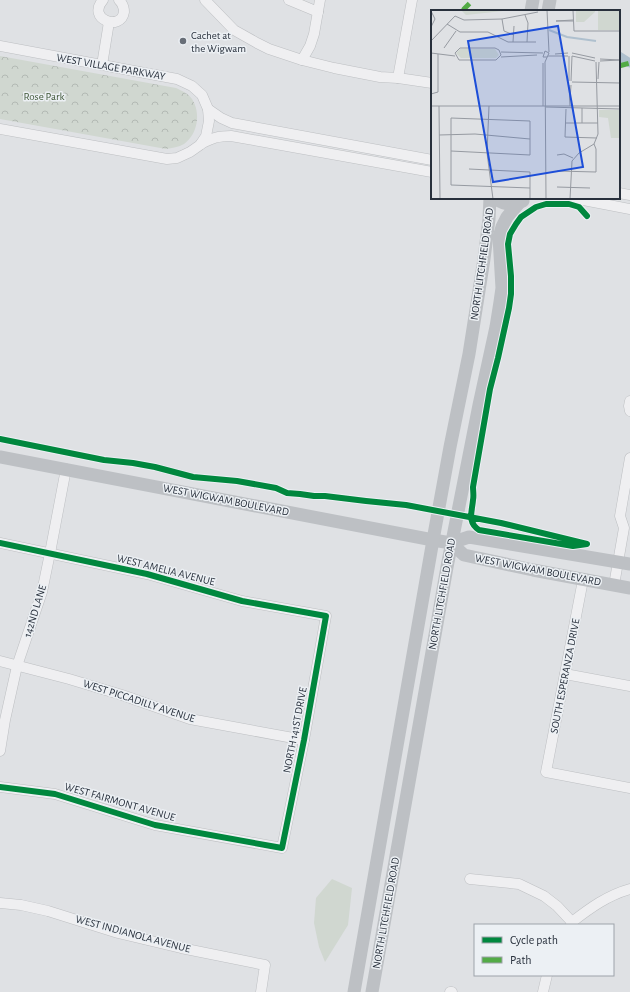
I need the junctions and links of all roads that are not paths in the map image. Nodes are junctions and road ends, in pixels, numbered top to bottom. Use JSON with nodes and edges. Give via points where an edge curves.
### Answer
{"nodes":[{"id":1,"x":103,"y":0,"type":"edge"},
{"id":2,"x":119,"y":0,"type":"edge"},
{"id":3,"x":205,"y":0,"type":"edge"},
{"id":4,"x":289,"y":0,"type":"edge"},
{"id":5,"x":320,"y":0,"type":"edge"},
{"id":6,"x":412,"y":0,"type":"edge"},
{"id":7,"x":533,"y":0,"type":"edge"},
{"id":8,"x":550,"y":0,"type":"edge"},
{"id":9,"x":531,"y":10,"type":"edge"},
{"id":10,"x":548,"y":10,"type":"edge"},
{"id":11,"x":318,"y":12,"type":"junction"},
{"id":12,"x":109,"y":22,"type":"junction"},
{"id":13,"x":0,"y":46,"type":"edge"},
{"id":14,"x":302,"y":60,"type":"junction"},
{"id":15,"x":102,"y":65,"type":"junction"},
{"id":16,"x":398,"y":78,"type":"junction"},
{"id":17,"x":431,"y":83,"type":"edge"},
{"id":18,"x":208,"y":109,"type":"junction"},
{"id":19,"x":0,"y":129,"type":"edge"},
{"id":20,"x":280,"y":132,"type":"junction"},
{"id":21,"x":200,"y":145,"type":"junction"},
{"id":22,"x":278,"y":145,"type":"junction"},
{"id":23,"x":431,"y":160,"type":"edge"},
{"id":24,"x":431,"y":172,"type":"edge"},
{"id":25,"x":620,"y":193,"type":"edge"},
{"id":26,"x":630,"y":195,"type":"edge"},
{"id":27,"x":490,"y":199,"type":"edge"},
{"id":28,"x":496,"y":199,"type":"edge"},
{"id":29,"x":578,"y":199,"type":"edge"},
{"id":30,"x":524,"y":200,"type":"edge"},
{"id":31,"x":630,"y":209,"type":"edge"},
{"id":32,"x":630,"y":401,"type":"edge"},
{"id":33,"x":630,"y":411,"type":"edge"},
{"id":34,"x":0,"y":457,"type":"edge"},
{"id":35,"x":630,"y":458,"type":"edge"},
{"id":36,"x":66,"y":469,"type":"junction"},
{"id":37,"x":630,"y":519,"type":"edge"},
{"id":38,"x":624,"y":528,"type":"junction"},
{"id":39,"x":433,"y":540,"type":"junction"},
{"id":40,"x":0,"y":543,"type":"edge"},
{"id":41,"x":451,"y":543,"type":"junction"},
{"id":42,"x":50,"y":553,"type":"junction"},
{"id":43,"x":624,"y":563,"type":"edge"},
{"id":44,"x":584,"y":580,"type":"junction"},
{"id":45,"x":614,"y":585,"type":"junction"},
{"id":46,"x":630,"y":588,"type":"edge"},
{"id":47,"x":326,"y":616,"type":"joint"},
{"id":48,"x":0,"y":661,"type":"edge"},
{"id":49,"x":17,"y":666,"type":"junction"},
{"id":50,"x":565,"y":674,"type":"junction"},
{"id":51,"x":630,"y":686,"type":"edge"},
{"id":52,"x":304,"y":740,"type":"junction"},
{"id":53,"x":0,"y":751,"type":"edge"},
{"id":54,"x":0,"y":787,"type":"edge"},
{"id":55,"x":630,"y":788,"type":"edge"},
{"id":56,"x":282,"y":848,"type":"joint"},
{"id":57,"x":470,"y":879,"type":"dead end"},
{"id":58,"x":630,"y":889,"type":"edge"},
{"id":59,"x":0,"y":903,"type":"edge"},
{"id":60,"x":572,"y":924,"type":"edge"},
{"id":61,"x":547,"y":976,"type":"edge"},
{"id":62,"x":261,"y":992,"type":"edge"},
{"id":63,"x":354,"y":992,"type":"edge"},
{"id":64,"x":372,"y":992,"type":"edge"},
{"id":65,"x":543,"y":992,"type":"edge"}],
"edges":[{"from":1,"to":12,"type":"street","via":[[99,6],[100,14]]},
{"from":2,"to":12,"type":"street","via":[[124,7],[123,15],[117,21]]},
{"from":3,"to":14,"type":"street","via":[[234,30],[257,44]]},
{"from":4,"to":11,"type":"street"},
{"from":5,"to":11,"type":"street"},
{"from":6,"to":16,"type":"street"},
{"from":7,"to":9,"type":"main road"},
{"from":8,"to":10,"type":"main road"},
{"from":11,"to":14,"type":"street","via":[[314,34]]},
{"from":12,"to":15,"type":"street"},
{"from":13,"to":15,"type":"street","name":"WEST VILLAGE PARKWAY"},
{"from":14,"to":16,"type":"street","via":[[380,77]]},
{"from":15,"to":18,"type":"street","name":"WEST VILLAGE PARKWAY","via":[[177,79],[192,86],[202,95]]},
{"from":16,"to":17,"type":"street"},
{"from":18,"to":20,"type":"street","name":"WEST VILLAGE PARKWAY","via":[[232,123]]},
{"from":18,"to":21,"type":"street","via":[[206,136]]},
{"from":19,"to":21,"type":"street","via":[[167,159],[177,158]]},
{"from":20,"to":22,"type":"street"},
{"from":20,"to":23,"type":"street","name":"WEST VILLAGE PARKWAY"},
{"from":21,"to":22,"type":"street","via":[[222,136]]},
{"from":22,"to":24,"type":"street"},
{"from":25,"to":26,"type":"street"},
{"from":27,"to":39,"type":"main road","name":"NORTH LITCHFIELD ROAD","via":[[486,246],[469,354]]},
{"from":28,"to":30,"type":"main road","via":[[512,204]]},
{"from":29,"to":31,"type":"street"},
{"from":30,"to":41,"type":"main road","name":"NORTH LITCHFIELD ROAD","via":[[507,217],[499,237],[502,288],[500,302]]},
{"from":32,"to":33,"type":"street"},
{"from":34,"to":36,"type":"main road","name":"WEST WIGWAM BOULEVARD"},
{"from":35,"to":38,"type":"street","via":[[620,516]]},
{"from":36,"to":39,"type":"main road","name":"WEST WIGWAM BOULEVARD"},
{"from":36,"to":42,"type":"street","name":"142ND LANE"},
{"from":37,"to":38,"type":"street"},
{"from":38,"to":43,"type":"street"},
{"from":39,"to":41,"type":"main road","name":"WEST WIGWAM BOULEVARD"},
{"from":39,"to":63,"type":"main road","name":"NORTH LITCHFIELD ROAD"},
{"from":40,"to":42,"type":"street","name":"WEST AMELIA AVENUE"},
{"from":41,"to":43,"type":"main road","name":"WEST WIGWAM BOULEVARD","via":[[469,537]]},
{"from":41,"to":44,"type":"main road","name":"WEST WIGWAM BOULEVARD","via":[[464,555]]},
{"from":41,"to":64,"type":"main road","name":"NORTH LITCHFIELD ROAD"},
{"from":42,"to":47,"type":"street","name":"WEST AMELIA AVENUE","via":[[147,574],[242,601]]},
{"from":42,"to":49,"type":"street","name":"142ND LANE","via":[[42,592]]},
{"from":43,"to":45,"type":"street"},
{"from":44,"to":45,"type":"main road","name":"WEST WIGWAM BOULEVARD"},
{"from":44,"to":50,"type":"street","name":"SOUTH ESPERANZA DRIVE"},
{"from":45,"to":46,"type":"main road","name":"WEST WIGWAM BOULEVARD"},
{"from":47,"to":52,"type":"street","name":"NORTH 141ST DRIVE"},
{"from":48,"to":49,"type":"street","name":"WEST PICCADILLY AVENUE"},
{"from":49,"to":52,"type":"street","name":"WEST PICCADILLY AVENUE","via":[[69,679],[190,718]]},
{"from":49,"to":53,"type":"street","name":"142ND LANE"},
{"from":50,"to":51,"type":"street"},
{"from":50,"to":55,"type":"street","name":"SOUTH ESPERANZA DRIVE","via":[[546,772]]},
{"from":52,"to":56,"type":"street","name":"NORTH 141ST DRIVE"},
{"from":54,"to":56,"type":"street","name":"WEST FAIRMONT AVENUE","via":[[55,794],[154,825]]},
{"from":57,"to":60,"type":"street","via":[[519,884],[544,896],[557,906]]},
{"from":58,"to":60,"type":"street","via":[[596,904]]},
{"from":59,"to":62,"type":"street","name":"WEST INDIANOLA AVENUE","via":[[48,911],[174,947],[265,965]]},
{"from":61,"to":65,"type":"street"}]}
